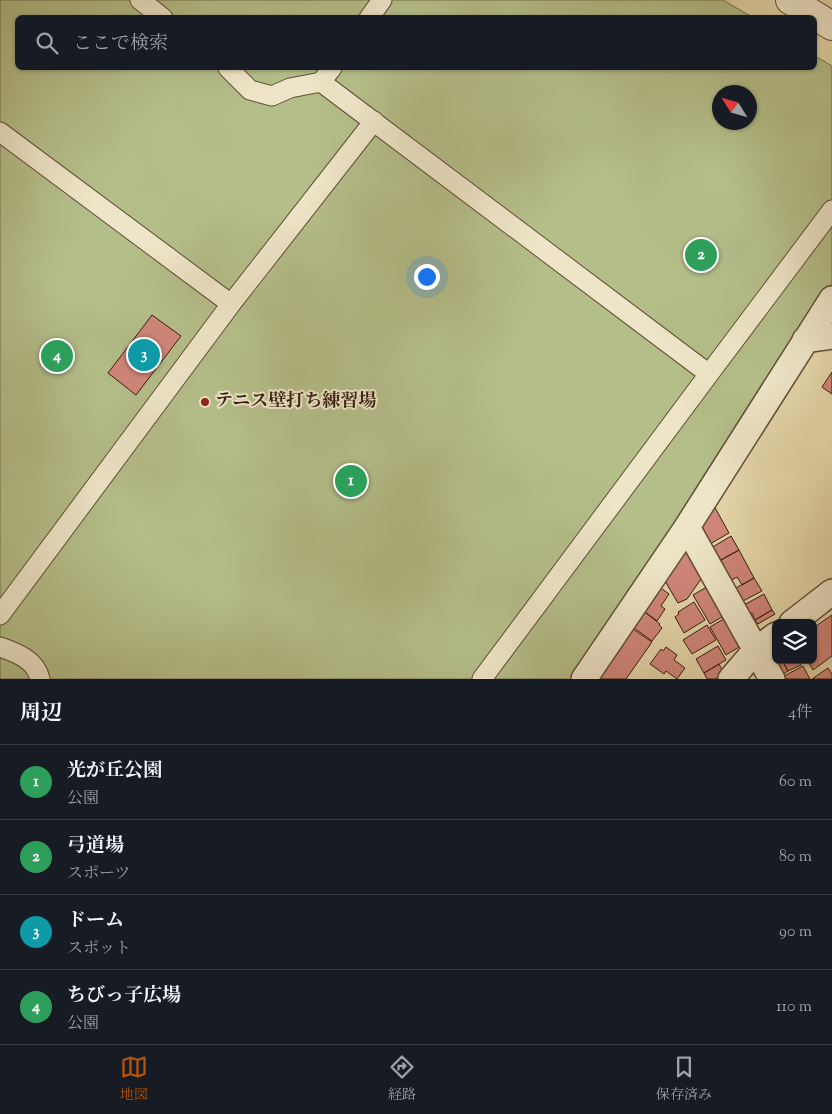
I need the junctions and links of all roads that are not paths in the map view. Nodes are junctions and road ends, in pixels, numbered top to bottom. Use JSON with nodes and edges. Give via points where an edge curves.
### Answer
{"nodes":[{"id":1,"x":140,"y":0,"type":"edge"},
{"id":2,"x":382,"y":0,"type":"edge"},
{"id":3,"x":790,"y":0,"type":"edge"},
{"id":4,"x":159,"y":15,"type":"edge"},
{"id":5,"x":371,"y":15,"type":"edge"},
{"id":6,"x":814,"y":15,"type":"edge"},
{"id":7,"x":817,"y":17,"type":"edge"},
{"id":8,"x":832,"y":26,"type":"edge"},
{"id":9,"x":230,"y":70,"type":"edge"},
{"id":10,"x":326,"y":75,"type":"edge"},
{"id":11,"x":374,"y":121,"type":"junction"},
{"id":12,"x":0,"y":132,"type":"edge"},
{"id":13,"x":832,"y":210,"type":"edge"},
{"id":14,"x":832,"y":299,"type":"edge"},
{"id":15,"x":231,"y":304,"type":"junction"},
{"id":16,"x":832,"y":336,"type":"edge"},
{"id":17,"x":805,"y":340,"type":"junction"},
{"id":18,"x":709,"y":374,"type":"junction"},
{"id":19,"x":687,"y":527,"type":"junction"},
{"id":20,"x":832,"y":592,"type":"edge"},
{"id":21,"x":0,"y":615,"type":"edge"},
{"id":22,"x":797,"y":619,"type":"edge"},
{"id":23,"x":772,"y":638,"type":"edge"},
{"id":24,"x":0,"y":647,"type":"edge"},
{"id":25,"x":756,"y":650,"type":"junction"},
{"id":26,"x":40,"y":679,"type":"edge"},
{"id":27,"x":482,"y":679,"type":"edge"},
{"id":28,"x":584,"y":679,"type":"edge"},
{"id":29,"x":731,"y":679,"type":"edge"},
{"id":30,"x":772,"y":679,"type":"edge"}],
"edges":[{"from":1,"to":4,"type":"street"},
{"from":2,"to":5,"type":"street"},
{"from":3,"to":6,"type":"street"},
{"from":7,"to":8,"type":"street"},
{"from":9,"to":10,"type":"street","via":[[250,90],[272,96]]},
{"from":10,"to":11,"type":"street"},
{"from":11,"to":15,"type":"street"},
{"from":11,"to":18,"type":"street"},
{"from":12,"to":15,"type":"street"},
{"from":13,"to":18,"type":"street"},
{"from":14,"to":17,"type":"street"},
{"from":15,"to":21,"type":"street"},
{"from":16,"to":17,"type":"street"},
{"from":17,"to":19,"type":"street"},
{"from":18,"to":27,"type":"street"},
{"from":19,"to":25,"type":"street"},
{"from":19,"to":28,"type":"street"},
{"from":20,"to":22,"type":"street"},
{"from":23,"to":25,"type":"street"},
{"from":24,"to":26,"type":"street","via":[[22,655],[38,669]]},
{"from":25,"to":29,"type":"street"},
{"from":25,"to":30,"type":"street"}]}
